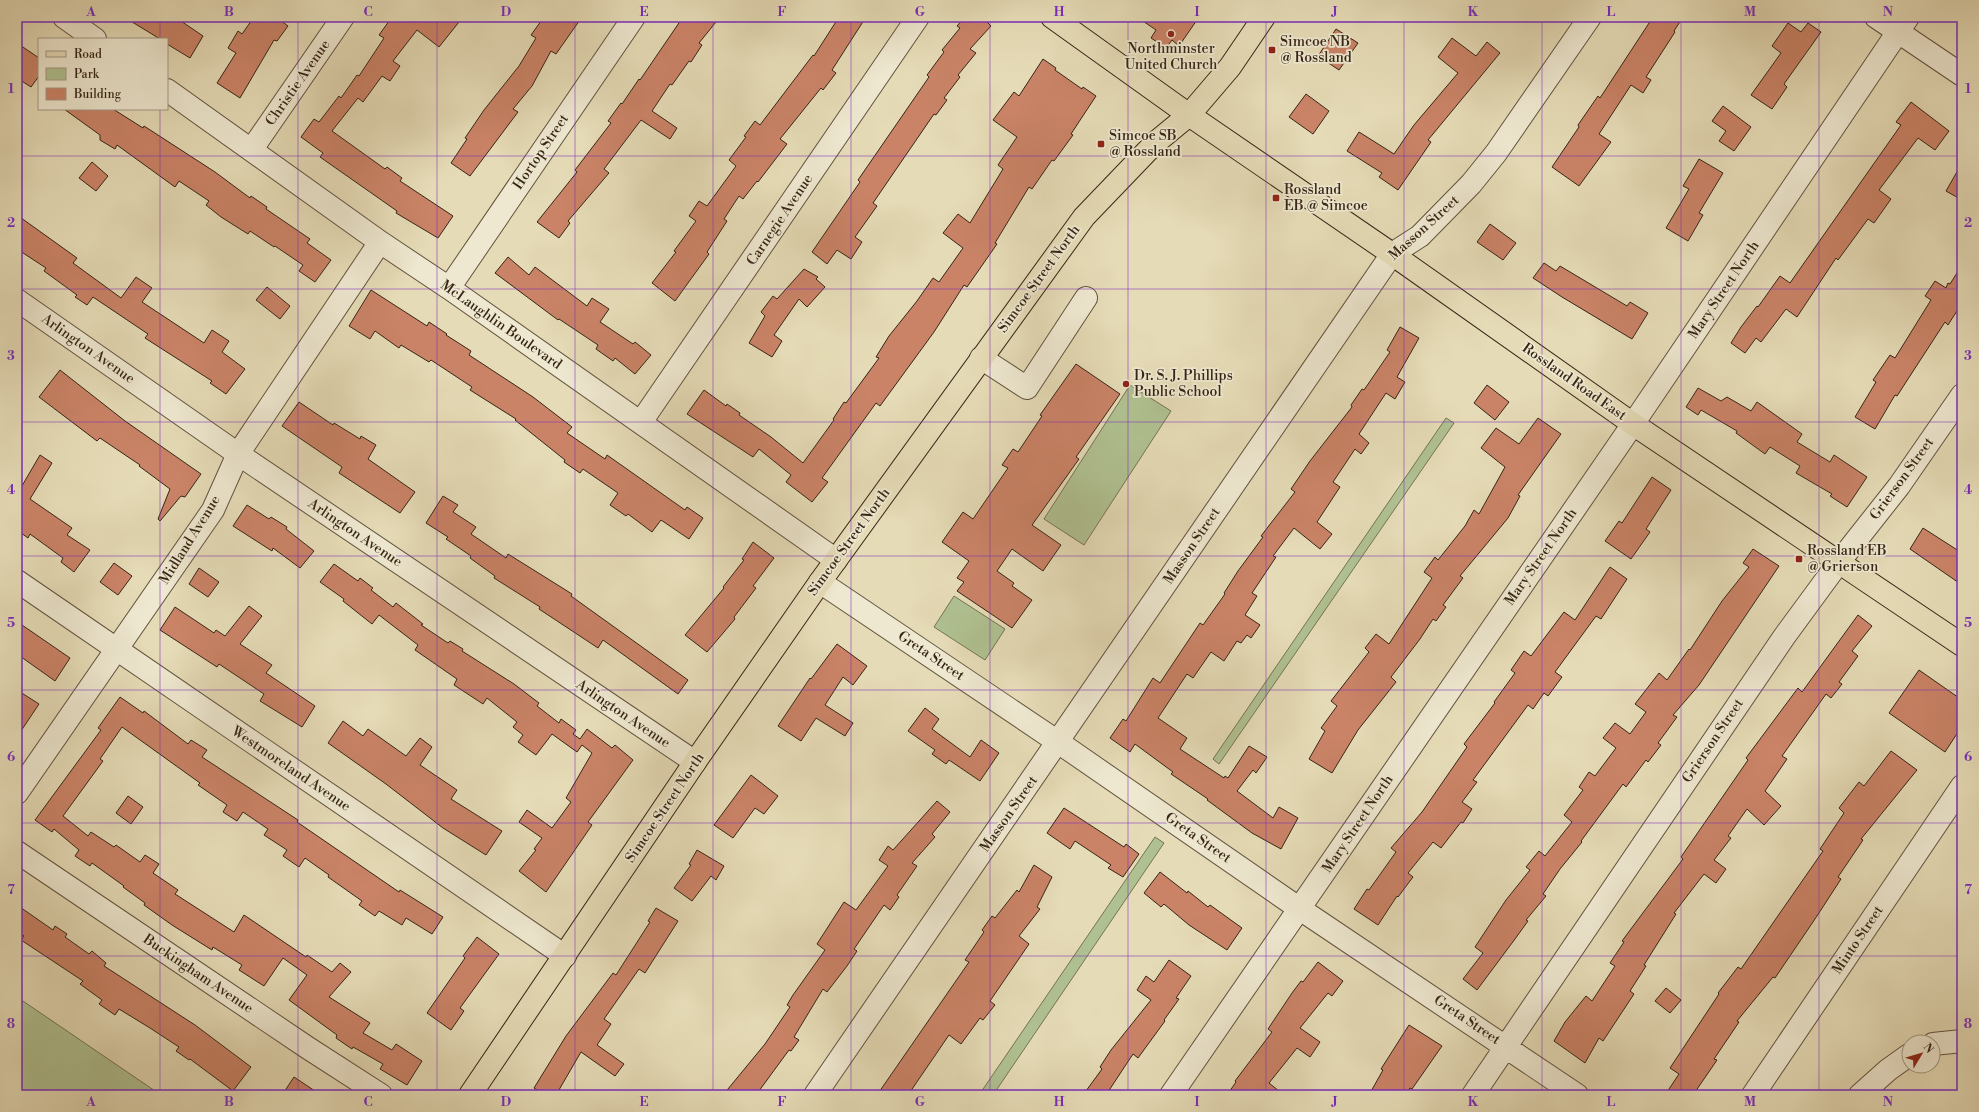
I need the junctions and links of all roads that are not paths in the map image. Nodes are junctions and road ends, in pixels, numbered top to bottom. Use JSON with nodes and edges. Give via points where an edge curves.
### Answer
{"nodes":[{"id":1,"x":64,"y":17,"type":"edge"},
{"id":2,"x":343,"y":17,"type":"edge"},
{"id":3,"x":634,"y":17,"type":"edge"},
{"id":4,"x":918,"y":17,"type":"edge"},
{"id":5,"x":1052,"y":17,"type":"edge"},
{"id":6,"x":1264,"y":17,"type":"edge"},
{"id":7,"x":1590,"y":17,"type":"edge"},
{"id":8,"x":1876,"y":17,"type":"edge"},
{"id":9,"x":1903,"y":24,"type":"edge"},
{"id":10,"x":94,"y":38,"type":"edge"},
{"id":11,"x":1962,"y":75,"type":"edge"},
{"id":12,"x":168,"y":91,"type":"edge"},
{"id":13,"x":1189,"y":115,"type":"junction"},
{"id":14,"x":252,"y":149,"type":"junction"},
{"id":15,"x":380,"y":242,"type":"junction"},
{"id":16,"x":1392,"y":254,"type":"junction"},
{"id":17,"x":449,"y":288,"type":"junction"},
{"id":18,"x":1086,"y":298,"type":"dead end"},
{"id":19,"x":17,"y":300,"type":"edge"},
{"id":20,"x":981,"y":358,"type":"junction"},
{"id":21,"x":1962,"y":394,"type":"edge"},
{"id":22,"x":641,"y":422,"type":"junction"},
{"id":23,"x":1633,"y":424,"type":"junction"},
{"id":24,"x":238,"y":454,"type":"junction"},
{"id":25,"x":836,"y":560,"type":"junction"},
{"id":26,"x":1839,"y":562,"type":"junction"},
{"id":27,"x":17,"y":581,"type":"edge"},
{"id":28,"x":820,"y":582,"type":"junction"},
{"id":29,"x":1962,"y":645,"type":"edge"},
{"id":30,"x":117,"y":650,"type":"junction"},
{"id":31,"x":1058,"y":742,"type":"junction"},
{"id":32,"x":695,"y":762,"type":"junction"},
{"id":33,"x":1962,"y":786,"type":"edge"},
{"id":34,"x":17,"y":793,"type":"edge"},
{"id":35,"x":17,"y":852,"type":"edge"},
{"id":36,"x":1300,"y":909,"type":"junction"},
{"id":37,"x":565,"y":956,"type":"junction"},
{"id":38,"x":1962,"y":1041,"type":"edge"},
{"id":39,"x":1941,"y":1043,"type":"edge"},
{"id":40,"x":1506,"y":1046,"type":"junction"},
{"id":41,"x":1901,"y":1061,"type":"edge"},
{"id":42,"x":381,"y":1095,"type":"edge"},
{"id":43,"x":470,"y":1095,"type":"edge"},
{"id":44,"x":815,"y":1095,"type":"edge"},
{"id":45,"x":1171,"y":1095,"type":"edge"},
{"id":46,"x":1473,"y":1095,"type":"edge"},
{"id":47,"x":1577,"y":1095,"type":"edge"},
{"id":48,"x":1754,"y":1095,"type":"edge"},
{"id":49,"x":1860,"y":1095,"type":"edge"}],
"edges":[{"from":1,"to":10,"type":"street"},
{"from":2,"to":14,"type":"street","name":"Christie Avenue"},
{"from":3,"to":17,"type":"street","name":"Hortop Street"},
{"from":4,"to":22,"type":"street","name":"Carnegie Avenue"},
{"from":5,"to":13,"type":"main road","name":"Rossland Road East"},
{"from":6,"to":13,"type":"main road","name":"Simcoe Street North","via":[[1230,67]]},
{"from":7,"to":16,"type":"street","name":"Masson Street","via":[[1472,184],[1420,236]]},
{"from":8,"to":9,"type":"street"},
{"from":9,"to":11,"type":"street"},
{"from":9,"to":23,"type":"street","name":"Mary Street North"},
{"from":12,"to":14,"type":"street","name":"McLaughlin Boulevard"},
{"from":13,"to":16,"type":"main road","name":"Rossland Road East"},
{"from":13,"to":20,"type":"main road","name":"Simcoe Street North","via":[[1156,143],[1084,217]]},
{"from":14,"to":15,"type":"street","name":"McLaughlin Boulevard"},
{"from":15,"to":17,"type":"street","name":"McLaughlin Boulevard"},
{"from":15,"to":24,"type":"street","name":"Midland Avenue"},
{"from":16,"to":23,"type":"main road","name":"Rossland Road East"},
{"from":16,"to":31,"type":"street","name":"Masson Street"},
{"from":17,"to":22,"type":"street","name":"McLaughlin Boulevard"},
{"from":18,"to":20,"type":"street","via":[[1027,388]]},
{"from":19,"to":24,"type":"street","name":"Arlington Avenue"},
{"from":20,"to":25,"type":"main road","name":"Simcoe Street North"},
{"from":21,"to":26,"type":"street","name":"Grierson Street","via":[[1899,486]]},
{"from":22,"to":25,"type":"street","name":"McLaughlin Boulevard"},
{"from":23,"to":26,"type":"main road","name":"Rossland Road East"},
{"from":23,"to":36,"type":"street","name":"Mary Street North"},
{"from":24,"to":30,"type":"street","name":"Midland Avenue","via":[[213,510]]},
{"from":24,"to":32,"type":"street","name":"Arlington Avenue"},
{"from":25,"to":28,"type":"main road","name":"Simcoe Street North"},
{"from":26,"to":29,"type":"main road","name":"Rossland Road East"},
{"from":26,"to":40,"type":"street","name":"Grierson Street","via":[[1784,637]]},
{"from":27,"to":30,"type":"street","name":"Westmoreland Avenue"},
{"from":28,"to":31,"type":"street","name":"Greta Street"},
{"from":28,"to":32,"type":"main road","name":"Simcoe Street North"},
{"from":30,"to":34,"type":"street","name":"Midland Avenue"},
{"from":30,"to":37,"type":"street","name":"Westmoreland Avenue"},
{"from":31,"to":36,"type":"street","name":"Greta Street"},
{"from":31,"to":44,"type":"street","name":"Masson Street"},
{"from":32,"to":37,"type":"main road","name":"Simcoe Street North"},
{"from":33,"to":48,"type":"street","name":"Minto Street"},
{"from":35,"to":42,"type":"street","name":"Buckingham Avenue"},
{"from":36,"to":40,"type":"street","name":"Greta Street"},
{"from":36,"to":45,"type":"street","name":"Mary Street North"},
{"from":37,"to":43,"type":"main road","name":"Simcoe Street North"},
{"from":38,"to":39,"type":"street"},
{"from":40,"to":46,"type":"street","name":"Grierson Street"},
{"from":40,"to":47,"type":"street","name":"Greta Street"},
{"from":41,"to":49,"type":"street"}]}
